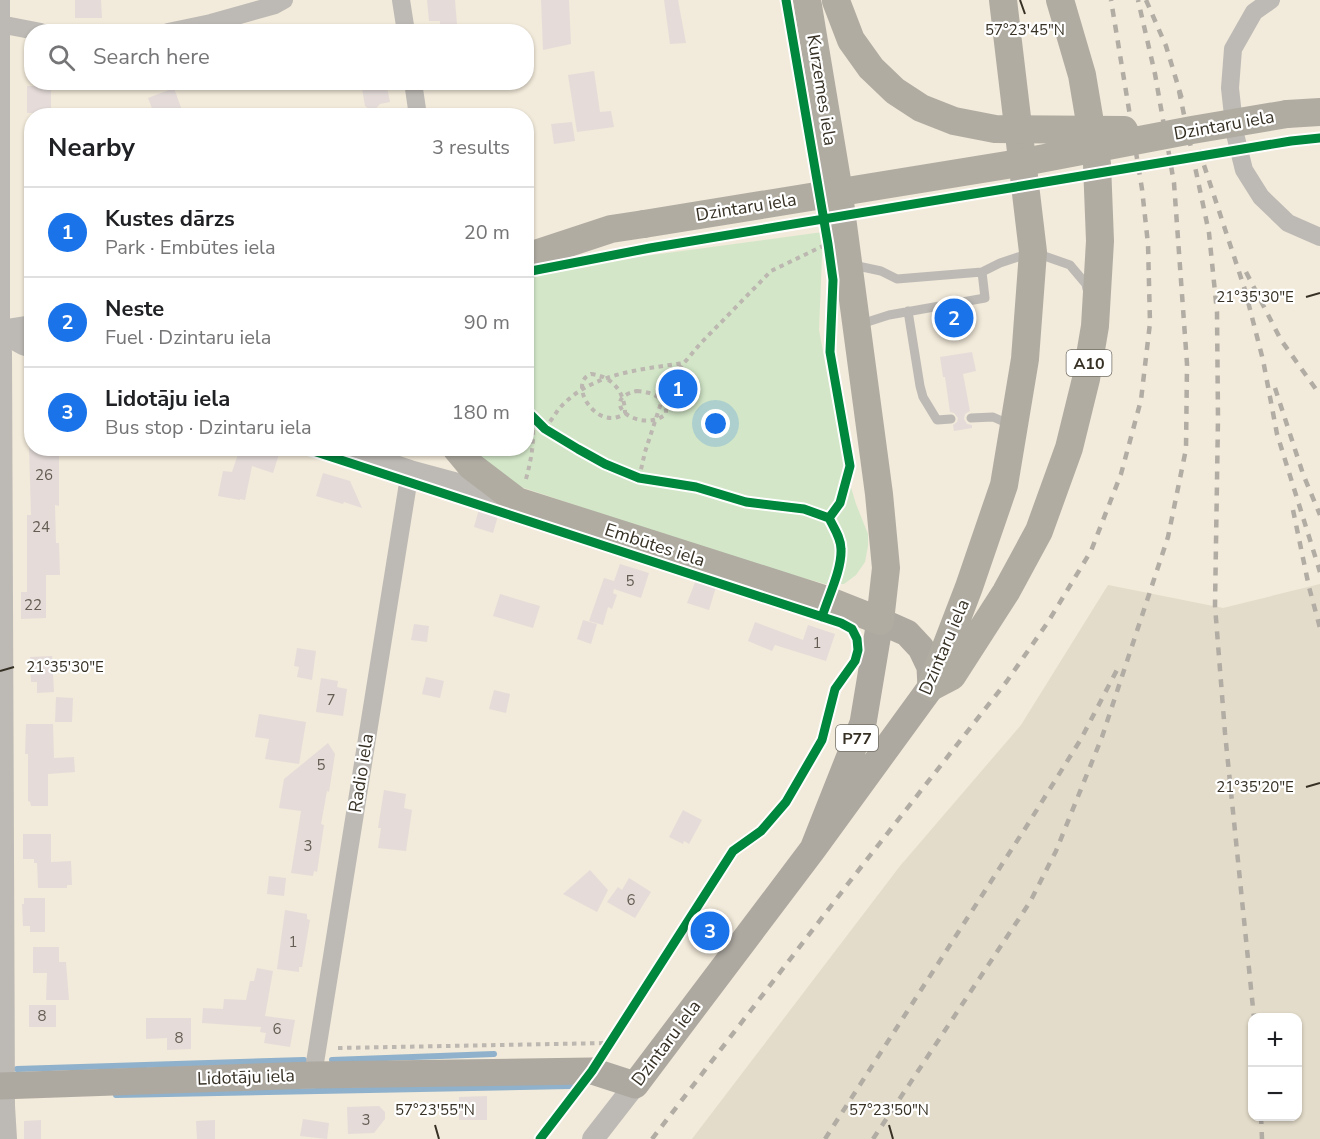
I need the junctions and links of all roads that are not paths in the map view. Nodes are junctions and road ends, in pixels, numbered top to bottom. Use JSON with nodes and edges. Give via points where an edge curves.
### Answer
{"nodes":[{"id":1,"x":1,"y":0,"type":"edge"},
{"id":2,"x":284,"y":0,"type":"edge"},
{"id":3,"x":401,"y":0,"type":"edge"},
{"id":4,"x":807,"y":0,"type":"edge"},
{"id":5,"x":836,"y":0,"type":"edge"},
{"id":6,"x":1003,"y":0,"type":"edge"},
{"id":7,"x":1060,"y":0,"type":"edge"},
{"id":8,"x":1271,"y":0,"type":"edge"},
{"id":9,"x":0,"y":24,"type":"edge"},
{"id":10,"x":206,"y":24,"type":"edge"},
{"id":11,"x":405,"y":24,"type":"edge"},
{"id":12,"x":24,"y":29,"type":"edge"},
{"id":13,"x":414,"y":90,"type":"edge"},
{"id":14,"x":417,"y":108,"type":"edge"},
{"id":15,"x":1320,"y":112,"type":"edge"},
{"id":16,"x":1192,"y":130,"type":"junction"},
{"id":17,"x":611,"y":229,"type":"junction"},
{"id":18,"x":1320,"y":237,"type":"edge"},
{"id":19,"x":534,"y":243,"type":"edge"},
{"id":20,"x":1033,"y":252,"type":"junction"},
{"id":21,"x":534,"y":254,"type":"edge"},
{"id":22,"x":835,"y":254,"type":"junction"},
{"id":23,"x":982,"y":273,"type":"junction"},
{"id":24,"x":908,"y":311,"type":"junction"},
{"id":25,"x":856,"y":325,"type":"junction"},
{"id":26,"x":1095,"y":326,"type":"junction"},
{"id":27,"x":24,"y":327,"type":"edge"},
{"id":28,"x":1,"y":331,"type":"edge"},
{"id":29,"x":24,"y":344,"type":"edge"},
{"id":30,"x":971,"y":418,"type":"dead end"},
{"id":31,"x":951,"y":419,"type":"dead end"},
{"id":32,"x":1014,"y":426,"type":"junction"},
{"id":33,"x":364,"y":456,"type":"edge"},
{"id":34,"x":463,"y":456,"type":"edge"},
{"id":35,"x":410,"y":471,"type":"junction"},
{"id":36,"x":518,"y":501,"type":"junction"},
{"id":37,"x":2,"y":538,"type":"edge"},
{"id":38,"x":880,"y":621,"type":"junction"},
{"id":39,"x":931,"y":687,"type":"junction"},
{"id":40,"x":813,"y":849,"type":"junction"},
{"id":41,"x":313,"y":1075,"type":"junction"},
{"id":42,"x":635,"y":1084,"type":"junction"},
{"id":43,"x":3,"y":1086,"type":"edge"},
{"id":44,"x":8,"y":1139,"type":"edge"},
{"id":45,"x":593,"y":1139,"type":"edge"}],
"edges":[{"from":1,"to":9,"type":"street"},
{"from":2,"to":10,"type":"street"},
{"from":3,"to":11,"type":"street"},
{"from":4,"to":22,"type":"highway","name":"Kurzemes iela","via":[[837,180]]},
{"from":5,"to":16,"type":"highway","bridge":true,"via":[[851,40],[871,68],[921,108],[954,121],[995,129]]},
{"from":6,"to":20,"type":"highway","name":"Dzintaru iela"},
{"from":7,"to":26,"type":"highway","number":"A10","via":[[1082,75],[1097,164],[1100,241]]},
{"from":8,"to":18,"type":"street","via":[[1254,12],[1233,49],[1230,88],[1234,134],[1244,170],[1261,197],[1288,223]]},
{"from":9,"to":12,"type":"street"},
{"from":9,"to":28,"type":"street"},
{"from":13,"to":14,"type":"street"},
{"from":15,"to":16,"type":"highway","name":"Dzintaru iela","bridge":true},
{"from":16,"to":17,"type":"highway","name":"Dzintaru iela","bridge":true,"via":[[1012,165]]},
{"from":17,"to":19,"type":"street"},
{"from":17,"to":21,"type":"highway","name":"Dzintaru iela"},
{"from":20,"to":23,"type":"lane"},
{"from":20,"to":26,"type":"lane","via":[[1070,265],[1086,284]]},
{"from":20,"to":32,"type":"highway","name":"Dzintaru iela","via":[[1026,359]]},
{"from":22,"to":23,"type":"lane","via":[[897,279]]},
{"from":22,"to":25,"type":"highway","name":"Kurzemes iela"},
{"from":23,"to":24,"type":"lane","via":[[984,298]]},
{"from":24,"to":25,"type":"lane"},
{"from":24,"to":31,"type":"lane","via":[[923,397],[937,420]]},
{"from":25,"to":38,"type":"highway","name":"Kurzemes iela","via":[[886,568]]},
{"from":26,"to":39,"type":"highway","number":"A10","via":[[1069,448],[1039,531],[1006,592],[952,676]]},
{"from":27,"to":28,"type":"street"},
{"from":28,"to":29,"type":"street"},
{"from":28,"to":37,"type":"street"},
{"from":30,"to":32,"type":"lane","via":[[993,417]]},
{"from":32,"to":39,"type":"highway","name":"Dzintaru iela","via":[[1004,485]]},
{"from":33,"to":35,"type":"street","name":"Embūtes iela"},
{"from":34,"to":36,"type":"highway"},
{"from":35,"to":36,"type":"street","name":"Embūtes iela"},
{"from":35,"to":41,"type":"street","name":"Radio iela"},
{"from":36,"to":38,"type":"highway","name":"Embūtes iela","via":[[827,600]]},
{"from":37,"to":43,"type":"street"},
{"from":38,"to":39,"type":"main road","name":"Embūtes iela","via":[[908,633],[921,648],[930,667]]},
{"from":38,"to":40,"type":"main road","number":"P77","via":[[863,723]]},
{"from":39,"to":40,"type":"main road","name":"Dzintaru iela","number":"P77"},
{"from":40,"to":42,"type":"main road","name":"Dzintaru iela","number":"P77"},
{"from":41,"to":42,"type":"main road","name":"Lidotāju iela","via":[[592,1071]]},
{"from":41,"to":43,"type":"main road","name":"Lidotāju iela"},
{"from":42,"to":45,"type":"street","name":"Dzintaru iela","number":"P77"},
{"from":43,"to":44,"type":"street"}]}
